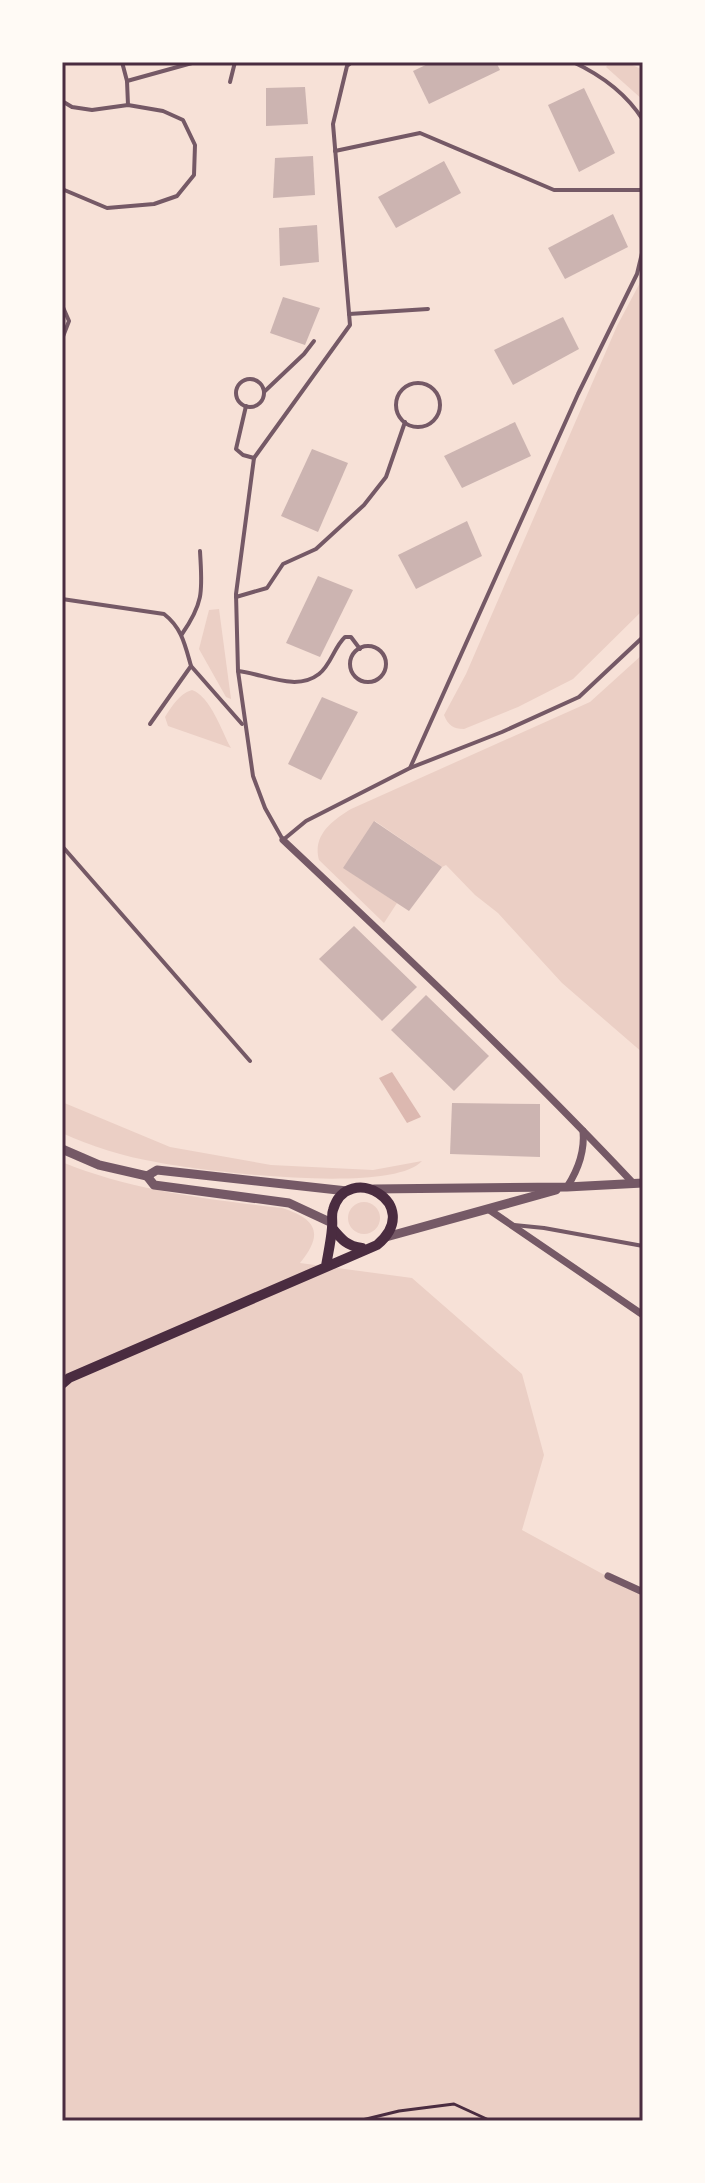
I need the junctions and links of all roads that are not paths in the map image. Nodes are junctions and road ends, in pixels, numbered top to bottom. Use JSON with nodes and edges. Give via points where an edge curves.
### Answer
{"nodes":[{"id":1,"x":122,"y":62,"type":"edge"},
{"id":2,"x":235,"y":62,"type":"edge"},
{"id":3,"x":573,"y":62,"type":"edge"},
{"id":4,"x":192,"y":63,"type":"edge"},
{"id":5,"x":349,"y":63,"type":"edge"},
{"id":6,"x":127,"y":81,"type":"junction"},
{"id":7,"x":230,"y":82,"type":"dead end"},
{"id":8,"x":62,"y":101,"type":"edge"},
{"id":9,"x":128,"y":105,"type":"junction"},
{"id":10,"x":643,"y":120,"type":"edge"},
{"id":11,"x":335,"y":151,"type":"junction"},
{"id":12,"x":62,"y":189,"type":"edge"},
{"id":13,"x":643,"y":190,"type":"edge"},
{"id":14,"x":643,"y":249,"type":"edge"},
{"id":15,"x":62,"y":305,"type":"edge"},
{"id":16,"x":428,"y":309,"type":"dead end"},
{"id":17,"x":349,"y":314,"type":"junction"},
{"id":18,"x":62,"y":339,"type":"edge"},
{"id":19,"x":314,"y":341,"type":"dead end"},
{"id":20,"x":265,"y":391,"type":"junction"},
{"id":21,"x":246,"y":406,"type":"junction"},
{"id":22,"x":405,"y":422,"type":"junction"},
{"id":23,"x":254,"y":458,"type":"junction"},
{"id":24,"x":200,"y":551,"type":"dead end"},
{"id":25,"x":236,"y":597,"type":"junction"},
{"id":26,"x":62,"y":599,"type":"edge"},
{"id":27,"x":182,"y":634,"type":"junction"},
{"id":28,"x":643,"y":637,"type":"edge"},
{"id":29,"x":360,"y":649,"type":"junction"},
{"id":30,"x":191,"y":666,"type":"junction"},
{"id":31,"x":238,"y":671,"type":"junction"},
{"id":32,"x":150,"y":724,"type":"dead end"},
{"id":33,"x":244,"y":726,"type":"junction"},
{"id":34,"x":410,"y":768,"type":"junction"},
{"id":35,"x":283,"y":840,"type":"junction"},
{"id":36,"x":62,"y":846,"type":"edge"},
{"id":37,"x":250,"y":1061,"type":"dead end"},
{"id":38,"x":583,"y":1129,"type":"junction"},
{"id":39,"x":62,"y":1149,"type":"edge"},
{"id":40,"x":147,"y":1176,"type":"junction"},
{"id":41,"x":638,"y":1183,"type":"edge"},
{"id":42,"x":567,"y":1187,"type":"junction"},
{"id":43,"x":374,"y":1189,"type":"junction"},
{"id":44,"x":347,"y":1191,"type":"junction"},
{"id":45,"x":488,"y":1209,"type":"junction"},
{"id":46,"x":332,"y":1225,"type":"junction"},
{"id":47,"x":512,"y":1225,"type":"junction"},
{"id":48,"x":386,"y":1237,"type":"junction"},
{"id":49,"x":643,"y":1246,"type":"edge"},
{"id":50,"x":366,"y":1248,"type":"junction"},
{"id":51,"x":326,"y":1266,"type":"junction"},
{"id":52,"x":643,"y":1315,"type":"edge"},
{"id":53,"x":62,"y":1384,"type":"edge"},
{"id":54,"x":608,"y":1576,"type":"dead end"},
{"id":55,"x":643,"y":1592,"type":"edge"}],
"edges":[{"from":1,"to":6,"type":"lane"},
{"from":2,"to":7,"type":"lane"},
{"from":3,"to":10,"type":"lane","via":[[600,74]]},
{"from":4,"to":6,"type":"lane"},
{"from":5,"to":11,"type":"lane","via":[[333,124]]},
{"from":6,"to":9,"type":"lane"},
{"from":8,"to":9,"type":"lane","via":[[92,110]]},
{"from":9,"to":12,"type":"lane","via":[[183,120],[195,145],[194,175],[177,196],[154,204],[107,208]]},
{"from":11,"to":13,"type":"lane","via":[[420,133],[554,190]]},
{"from":11,"to":17,"type":"lane"},
{"from":14,"to":34,"type":"lane","via":[[637,274]]},
{"from":15,"to":18,"type":"lane","via":[[69,321]]},
{"from":16,"to":17,"type":"lane"},
{"from":17,"to":23,"type":"lane","via":[[350,325]]},
{"from":19,"to":20,"type":"lane"},
{"from":20,"to":21,"type":"lane","via":[[259,404]]},
{"from":20,"to":21,"type":"lane","via":[[257,380],[244,380],[236,396]]},
{"from":21,"to":23,"type":"lane","via":[[236,449]]},
{"from":22,"to":22,"type":"lane","via":[[396,411],[397,396],[414,383],[428,385],[438,395],[436,417],[425,426]]},
{"from":22,"to":25,"type":"lane","via":[[386,477],[364,505],[316,549],[283,564],[267,588]]},
{"from":23,"to":25,"type":"lane"},
{"from":24,"to":27,"type":"lane","via":[[202,597]]},
{"from":25,"to":31,"type":"lane"},
{"from":26,"to":27,"type":"lane","via":[[164,614]]},
{"from":27,"to":30,"type":"lane"},
{"from":28,"to":34,"type":"lane","via":[[579,697]]},
{"from":29,"to":29,"type":"lane","via":[[351,657],[353,675],[362,682],[380,679],[385,657],[371,646]]},
{"from":29,"to":31,"type":"lane","via":[[345,637],[321,673],[294,683]]},
{"from":30,"to":32,"type":"lane"},
{"from":30,"to":33,"type":"lane"},
{"from":31,"to":33,"type":"lane"},
{"from":33,"to":35,"type":"lane","via":[[253,776]]},
{"from":34,"to":35,"type":"lane","via":[[306,821]]},
{"from":35,"to":38,"type":"street"},
{"from":36,"to":37,"type":"lane"},
{"from":38,"to":41,"type":"street"},
{"from":38,"to":42,"type":"street","via":[[583,1152]]},
{"from":39,"to":40,"type":"street","via":[[99,1165]]},
{"from":40,"to":44,"type":"street","via":[[157,1170]]},
{"from":40,"to":46,"type":"street","via":[[154,1185],[289,1203]]},
{"from":41,"to":42,"type":"street"},
{"from":42,"to":43,"type":"street"},
{"from":42,"to":45,"type":"street"},
{"from":43,"to":44,"type":"main road"},
{"from":43,"to":48,"type":"main road","via":[[389,1202],[393,1214]]},
{"from":44,"to":46,"type":"main road","via":[[332,1211]]},
{"from":45,"to":47,"type":"street"},
{"from":45,"to":48,"type":"street"},
{"from":46,"to":50,"type":"main road","via":[[343,1242]]},
{"from":46,"to":51,"type":"main road"},
{"from":47,"to":49,"type":"lane"},
{"from":47,"to":52,"type":"street"},
{"from":48,"to":50,"type":"main road"},
{"from":50,"to":51,"type":"main road"},
{"from":51,"to":53,"type":"main road"},
{"from":54,"to":55,"type":"street"}]}
